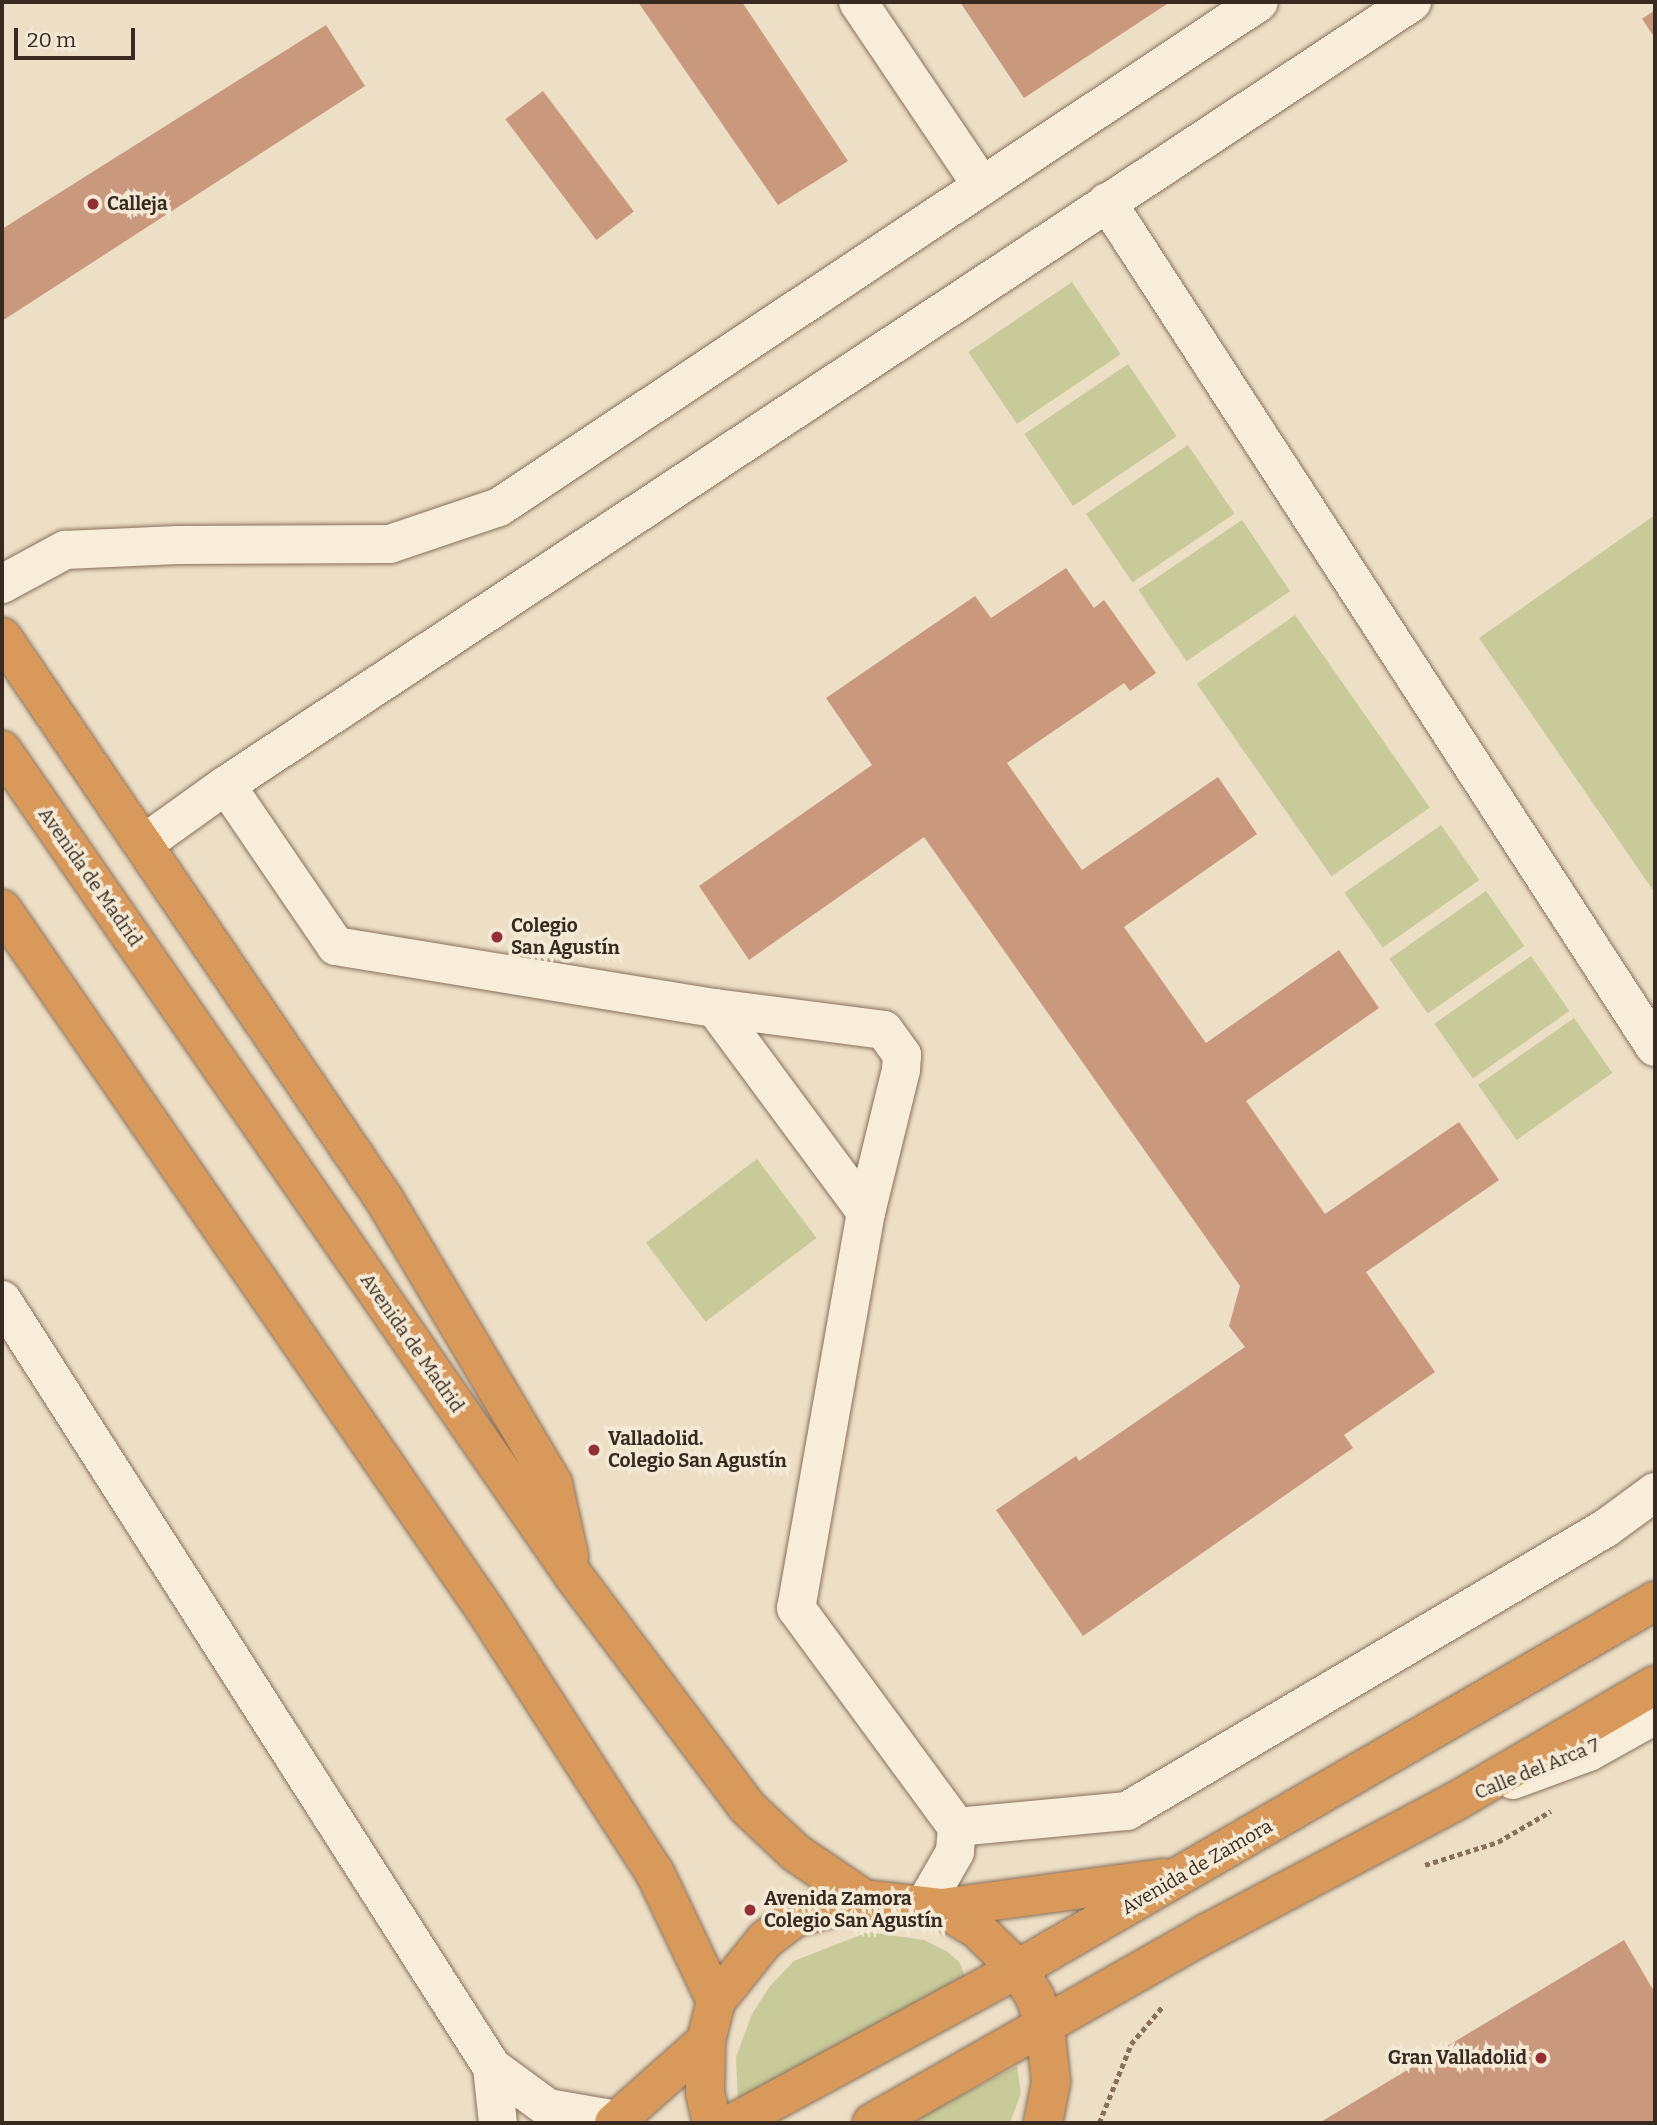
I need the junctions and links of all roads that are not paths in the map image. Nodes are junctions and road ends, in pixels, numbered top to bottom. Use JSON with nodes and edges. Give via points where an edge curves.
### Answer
{"nodes":[{"id":1,"x":858,"y":2,"type":"edge"},
{"id":2,"x":1259,"y":2,"type":"edge"},
{"id":3,"x":1412,"y":2,"type":"edge"},
{"id":4,"x":982,"y":186,"type":"junction"},
{"id":5,"x":1107,"y":202,"type":"junction"},
{"id":6,"x":2,"y":584,"type":"edge"},
{"id":7,"x":2,"y":637,"type":"edge"},
{"id":8,"x":2,"y":750,"type":"edge"},
{"id":9,"x":226,"y":785,"type":"junction"},
{"id":10,"x":145,"y":843,"type":"junction"},
{"id":11,"x":2,"y":909,"type":"edge"},
{"id":12,"x":715,"y":1008,"type":"junction"},
{"id":13,"x":1655,"y":1047,"type":"edge"},
{"id":14,"x":866,"y":1212,"type":"junction"},
{"id":15,"x":2,"y":1300,"type":"edge"},
{"id":16,"x":1655,"y":1492,"type":"edge"},
{"id":17,"x":573,"y":1575,"type":"junction"},
{"id":18,"x":1655,"y":1601,"type":"edge"},
{"id":19,"x":1655,"y":1685,"type":"edge"},
{"id":20,"x":1655,"y":1715,"type":"edge"},
{"id":21,"x":1456,"y":1801,"type":"junction"},
{"id":22,"x":957,"y":1827,"type":"junction"},
{"id":23,"x":1182,"y":1876,"type":"junction"},
{"id":24,"x":864,"y":1899,"type":"junction"},
{"id":25,"x":933,"y":1907,"type":"junction"},
{"id":26,"x":1018,"y":1969,"type":"junction"},
{"id":27,"x":716,"y":2001,"type":"junction"},
{"id":28,"x":1045,"y":2026,"type":"junction"},
{"id":29,"x":706,"y":2041,"type":"junction"},
{"id":30,"x":492,"y":2067,"type":"junction"},
{"id":31,"x":615,"y":2121,"type":"edge"},
{"id":32,"x":498,"y":2123,"type":"edge"},
{"id":33,"x":712,"y":2123,"type":"edge"},
{"id":34,"x":733,"y":2123,"type":"edge"},
{"id":35,"x":872,"y":2123,"type":"edge"},
{"id":36,"x":1043,"y":2123,"type":"edge"}],
"edges":[{"from":1,"to":4,"type":"street"},
{"from":2,"to":4,"type":"street"},
{"from":3,"to":5,"type":"street"},
{"from":4,"to":6,"type":"street","via":[[499,507],[390,544],[65,550]]},
{"from":5,"to":9,"type":"street"},
{"from":5,"to":13,"type":"street"},
{"from":7,"to":10,"type":"highway"},
{"from":8,"to":17,"type":"highway","name":"Avenida de Madrid"},
{"from":9,"to":10,"type":"street"},
{"from":9,"to":12,"type":"street","via":[[336,946]]},
{"from":10,"to":17,"type":"highway","via":[[384,1199],[553,1484]]},
{"from":11,"to":27,"type":"highway","via":[[486,1611],[654,1873]]},
{"from":12,"to":14,"type":"street"},
{"from":12,"to":14,"type":"street","via":[[870,1027],[884,1030],[897,1044],[901,1070]]},
{"from":14,"to":22,"type":"street","via":[[796,1608]]},
{"from":15,"to":30,"type":"street"},
{"from":16,"to":22,"type":"street","via":[[1606,1528],[1127,1811]]},
{"from":17,"to":24,"type":"highway","name":"Avenida de Madrid","via":[[747,1807],[796,1853]]},
{"from":18,"to":23,"type":"highway","name":"Avenida de Zamora"},
{"from":19,"to":21,"type":"highway"},
{"from":20,"to":21,"type":"street","name":"Calle del Arca 7","via":[[1589,1752]]},
{"from":21,"to":28,"type":"highway","via":[[1207,1933]]},
{"from":22,"to":25,"type":"street","via":[[956,1852]]},
{"from":23,"to":25,"type":"highway"},
{"from":23,"to":26,"type":"highway","name":"Avenida de Zamora"},
{"from":24,"to":25,"type":"highway"},
{"from":24,"to":27,"type":"highway","via":[[794,1918],[765,1940]]},
{"from":25,"to":26,"type":"highway","via":[[977,1929]]},
{"from":26,"to":28,"type":"highway"},
{"from":26,"to":34,"type":"highway","name":"Avenida de Zamora"},
{"from":27,"to":29,"type":"highway"},
{"from":28,"to":35,"type":"highway"},
{"from":28,"to":36,"type":"highway","via":[[1051,2082]]},
{"from":29,"to":31,"type":"highway"},
{"from":29,"to":33,"type":"highway","via":[[705,2092]]},
{"from":30,"to":31,"type":"street","via":[[548,2108]]},
{"from":30,"to":32,"type":"street"}]}
